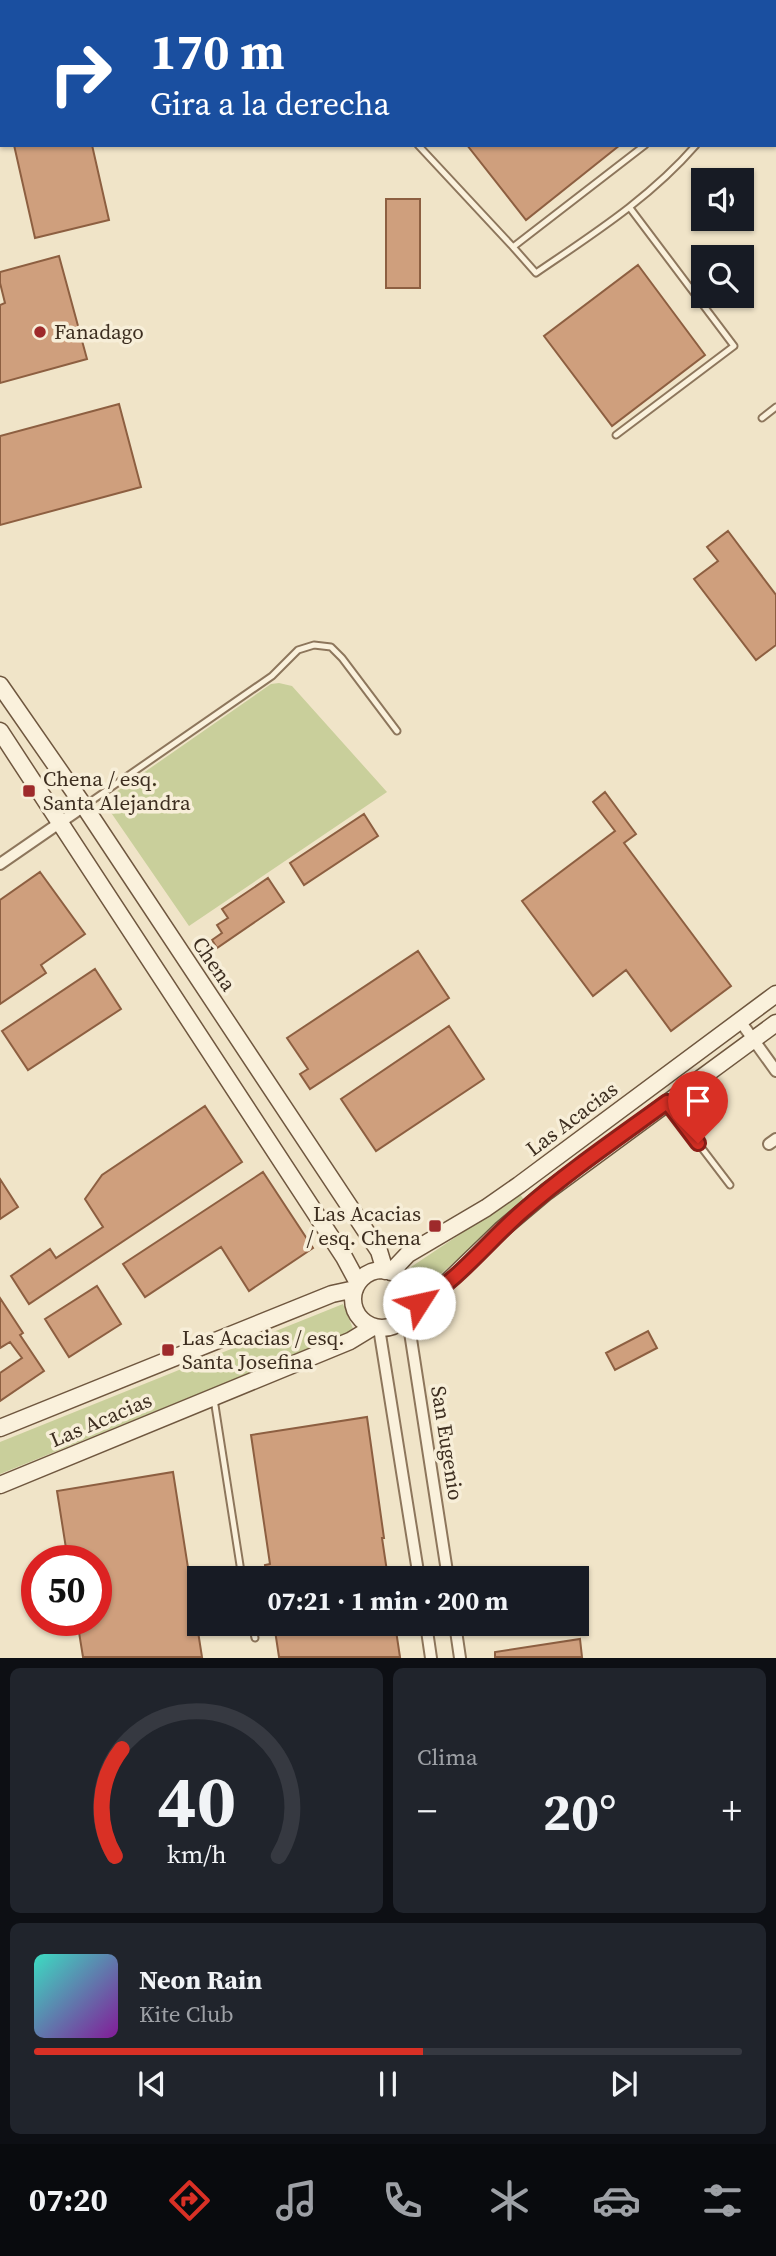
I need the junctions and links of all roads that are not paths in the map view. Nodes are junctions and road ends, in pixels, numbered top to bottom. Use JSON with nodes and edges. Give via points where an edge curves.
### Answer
{"nodes":[{"id":1,"x":420,"y":147,"type":"edge"},
{"id":2,"x":642,"y":147,"type":"edge"},
{"id":3,"x":694,"y":147,"type":"edge"},
{"id":4,"x":630,"y":208,"type":"junction"},
{"id":5,"x":513,"y":247,"type":"junction"},
{"id":6,"x":776,"y":407,"type":"edge"},
{"id":7,"x":762,"y":418,"type":"dead end"},
{"id":8,"x":616,"y":435,"type":"dead end"},
{"id":9,"x":0,"y":685,"type":"edge"},
{"id":10,"x":0,"y":731,"type":"edge"},
{"id":11,"x":397,"y":731,"type":"dead end"},
{"id":12,"x":84,"y":806,"type":"junction"},
{"id":13,"x":60,"y":823,"type":"junction"},
{"id":14,"x":0,"y":864,"type":"edge"},
{"id":15,"x":776,"y":994,"type":"edge"},
{"id":16,"x":740,"y":1021,"type":"junction"},
{"id":17,"x":776,"y":1023,"type":"edge"},
{"id":18,"x":753,"y":1040,"type":"junction"},
{"id":19,"x":776,"y":1071,"type":"edge"},
{"id":20,"x":667,"y":1102,"type":"junction"},
{"id":21,"x":730,"y":1185,"type":"dead end"},
{"id":22,"x":388,"y":1271,"type":"junction"},
{"id":23,"x":356,"y":1286,"type":"junction"},
{"id":24,"x":409,"y":1310,"type":"junction"},
{"id":25,"x":376,"y":1328,"type":"junction"},
{"id":26,"x":214,"y":1396,"type":"junction"},
{"id":27,"x":0,"y":1428,"type":"edge"},
{"id":28,"x":0,"y":1485,"type":"edge"},
{"id":29,"x":240,"y":1566,"type":"edge"},
{"id":30,"x":417,"y":1566,"type":"edge"},
{"id":31,"x":447,"y":1566,"type":"edge"},
{"id":32,"x":254,"y":1636,"type":"edge"},
{"id":33,"x":428,"y":1636,"type":"edge"},
{"id":34,"x":457,"y":1636,"type":"edge"},
{"id":35,"x":255,"y":1639,"type":"dead end"},
{"id":36,"x":431,"y":1657,"type":"edge"},
{"id":37,"x":460,"y":1657,"type":"edge"}],
"edges":[{"from":1,"to":5,"type":"lane"},
{"from":2,"to":5,"type":"lane"},
{"from":3,"to":4,"type":"lane"},
{"from":4,"to":5,"type":"lane","via":[[536,273]]},
{"from":4,"to":8,"type":"lane","via":[[734,346]]},
{"from":6,"to":7,"type":"lane"},
{"from":9,"to":12,"type":"main road","name":"Chena"},
{"from":10,"to":13,"type":"main road"},
{"from":11,"to":12,"type":"lane","via":[[331,647],[314,645],[292,655],[272,676]]},
{"from":12,"to":13,"type":"street"},
{"from":12,"to":22,"type":"main road","name":"Chena"},
{"from":13,"to":14,"type":"street"},
{"from":13,"to":23,"type":"main road","via":[[344,1257]]},
{"from":15,"to":16,"type":"main road","name":"Las Acacias"},
{"from":16,"to":18,"type":"street"},
{"from":16,"to":22,"type":"main road","name":"Las Acacias","via":[[503,1197]]},
{"from":17,"to":18,"type":"main road","name":"Las Acacias"},
{"from":18,"to":19,"type":"street"},
{"from":18,"to":20,"type":"main road","name":"Las Acacias"},
{"from":20,"to":21,"type":"lane"},
{"from":20,"to":24,"type":"main road","name":"Las Acacias","via":[[525,1209],[439,1290]]},
{"from":22,"to":23,"type":"main road","via":[[367,1274]]},
{"from":22,"to":24,"type":"main road","via":[[407,1286]]},
{"from":23,"to":25,"type":"main road","via":[[353,1302],[357,1315]]},
{"from":23,"to":27,"type":"main road","name":"Las Acacias"},
{"from":24,"to":25,"type":"main road","via":[[396,1325]]},
{"from":24,"to":31,"type":"street","name":"San Eugenio"},
{"from":25,"to":26,"type":"main road","name":"Las Acacias"},
{"from":25,"to":30,"type":"street"},
{"from":26,"to":28,"type":"main road","name":"Las Acacias"},
{"from":26,"to":29,"type":"lane"},
{"from":32,"to":35,"type":"lane"},
{"from":33,"to":36,"type":"street"},
{"from":34,"to":37,"type":"street"}]}
